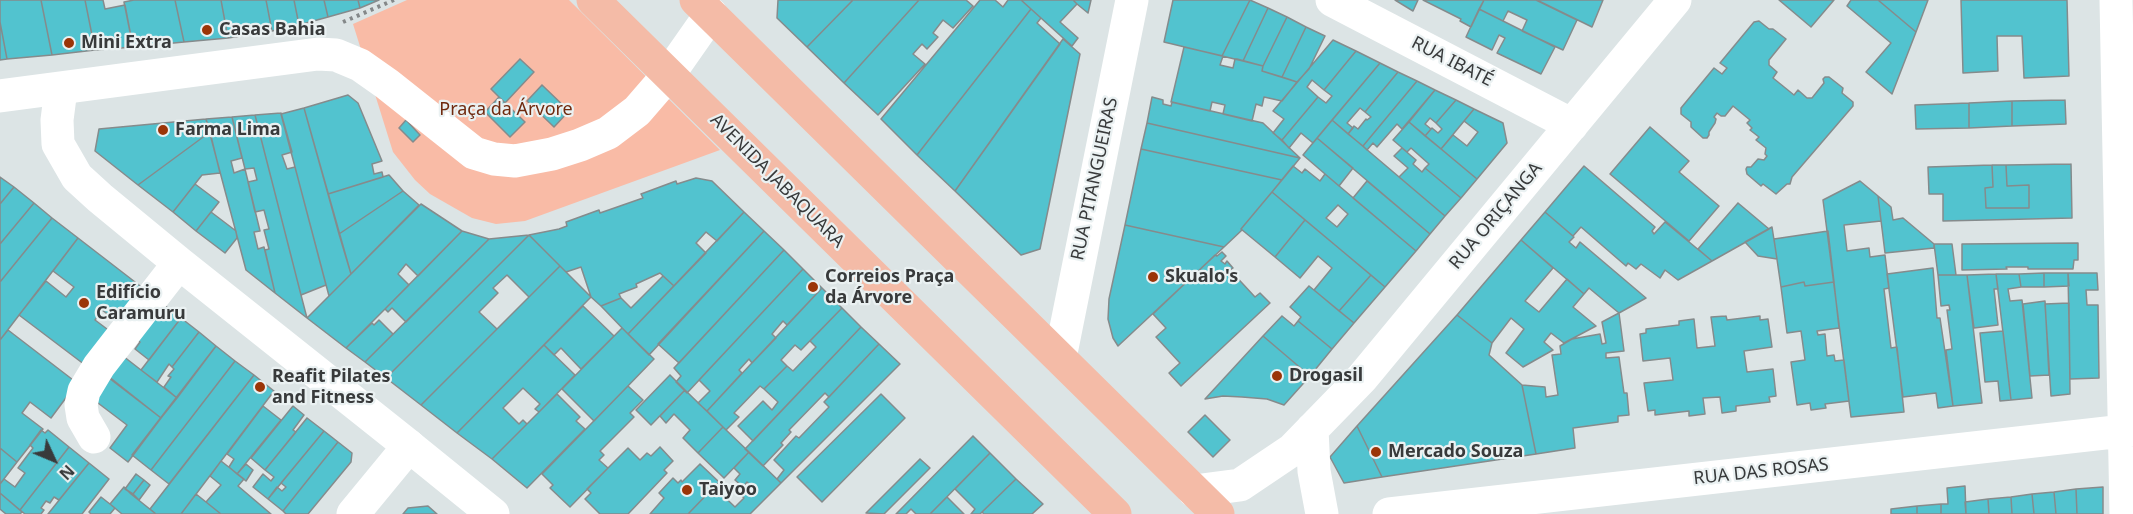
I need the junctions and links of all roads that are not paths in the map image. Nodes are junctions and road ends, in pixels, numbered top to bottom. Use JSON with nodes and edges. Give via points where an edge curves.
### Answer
{"nodes":[{"id":1,"x":592,"y":0,"type":"edge"},
{"id":2,"x":1132,"y":0,"type":"edge"},
{"id":3,"x":1332,"y":0,"type":"edge"},
{"id":4,"x":1675,"y":0,"type":"edge"},
{"id":5,"x":2116,"y":0,"type":"edge"},
{"id":6,"x":710,"y":5,"type":"edge"},
{"id":7,"x":669,"y":74,"type":"junction"},
{"id":8,"x":61,"y":89,"type":"junction"},
{"id":9,"x":0,"y":96,"type":"edge"},
{"id":10,"x":1572,"y":125,"type":"junction"},
{"id":11,"x":179,"y":263,"type":"junction"},
{"id":12,"x":1060,"y":358,"type":"junction"},
{"id":13,"x":1312,"y":429,"type":"junction"},
{"id":14,"x":2128,"y":430,"type":"edge"},
{"id":15,"x":93,"y":437,"type":"dead end"},
{"id":16,"x":409,"y":446,"type":"junction"},
{"id":17,"x":1194,"y":491,"type":"junction"},
{"id":18,"x":353,"y":514,"type":"edge"},
{"id":19,"x":493,"y":514,"type":"edge"},
{"id":20,"x":1114,"y":514,"type":"edge"},
{"id":21,"x":1218,"y":514,"type":"edge"},
{"id":22,"x":1322,"y":514,"type":"edge"},
{"id":23,"x":1389,"y":514,"type":"edge"},
{"id":24,"x":2126,"y":514,"type":"edge"}],
"edges":[{"from":1,"to":7,"type":"main road","name":"AVENIDA JABAQUARA"},
{"from":2,"to":12,"type":"street","name":"RUA PITANGUEIRAS"},
{"from":3,"to":10,"type":"street","name":"RUA IBATÉ"},
{"from":4,"to":10,"type":"street","name":"RUA ORIÇANGA"},
{"from":5,"to":14,"type":"street"},
{"from":6,"to":7,"type":"street"},
{"from":6,"to":12,"type":"main road"},
{"from":7,"to":8,"type":"street","via":[[638,111],[608,133],[552,154],[515,161],[474,153],[387,84],[360,65],[336,55],[318,54]]},
{"from":7,"to":20,"type":"main road","name":"AVENIDA JABAQUARA"},
{"from":8,"to":9,"type":"street"},
{"from":8,"to":11,"type":"street","via":[[58,144],[77,177]]},
{"from":10,"to":13,"type":"street","name":"RUA ORIÇANGA","via":[[1362,378]]},
{"from":11,"to":15,"type":"street","via":[[84,391],[83,418]]},
{"from":11,"to":16,"type":"street"},
{"from":12,"to":17,"type":"main road"},
{"from":13,"to":17,"type":"street","name":"RUA ORIÇANGA","via":[[1292,450],[1240,485]]},
{"from":13,"to":22,"type":"street"},
{"from":14,"to":23,"type":"street","name":"RUA DAS ROSAS"},
{"from":14,"to":24,"type":"street"},
{"from":16,"to":18,"type":"street"},
{"from":16,"to":19,"type":"street"},
{"from":17,"to":21,"type":"main road"}]}
